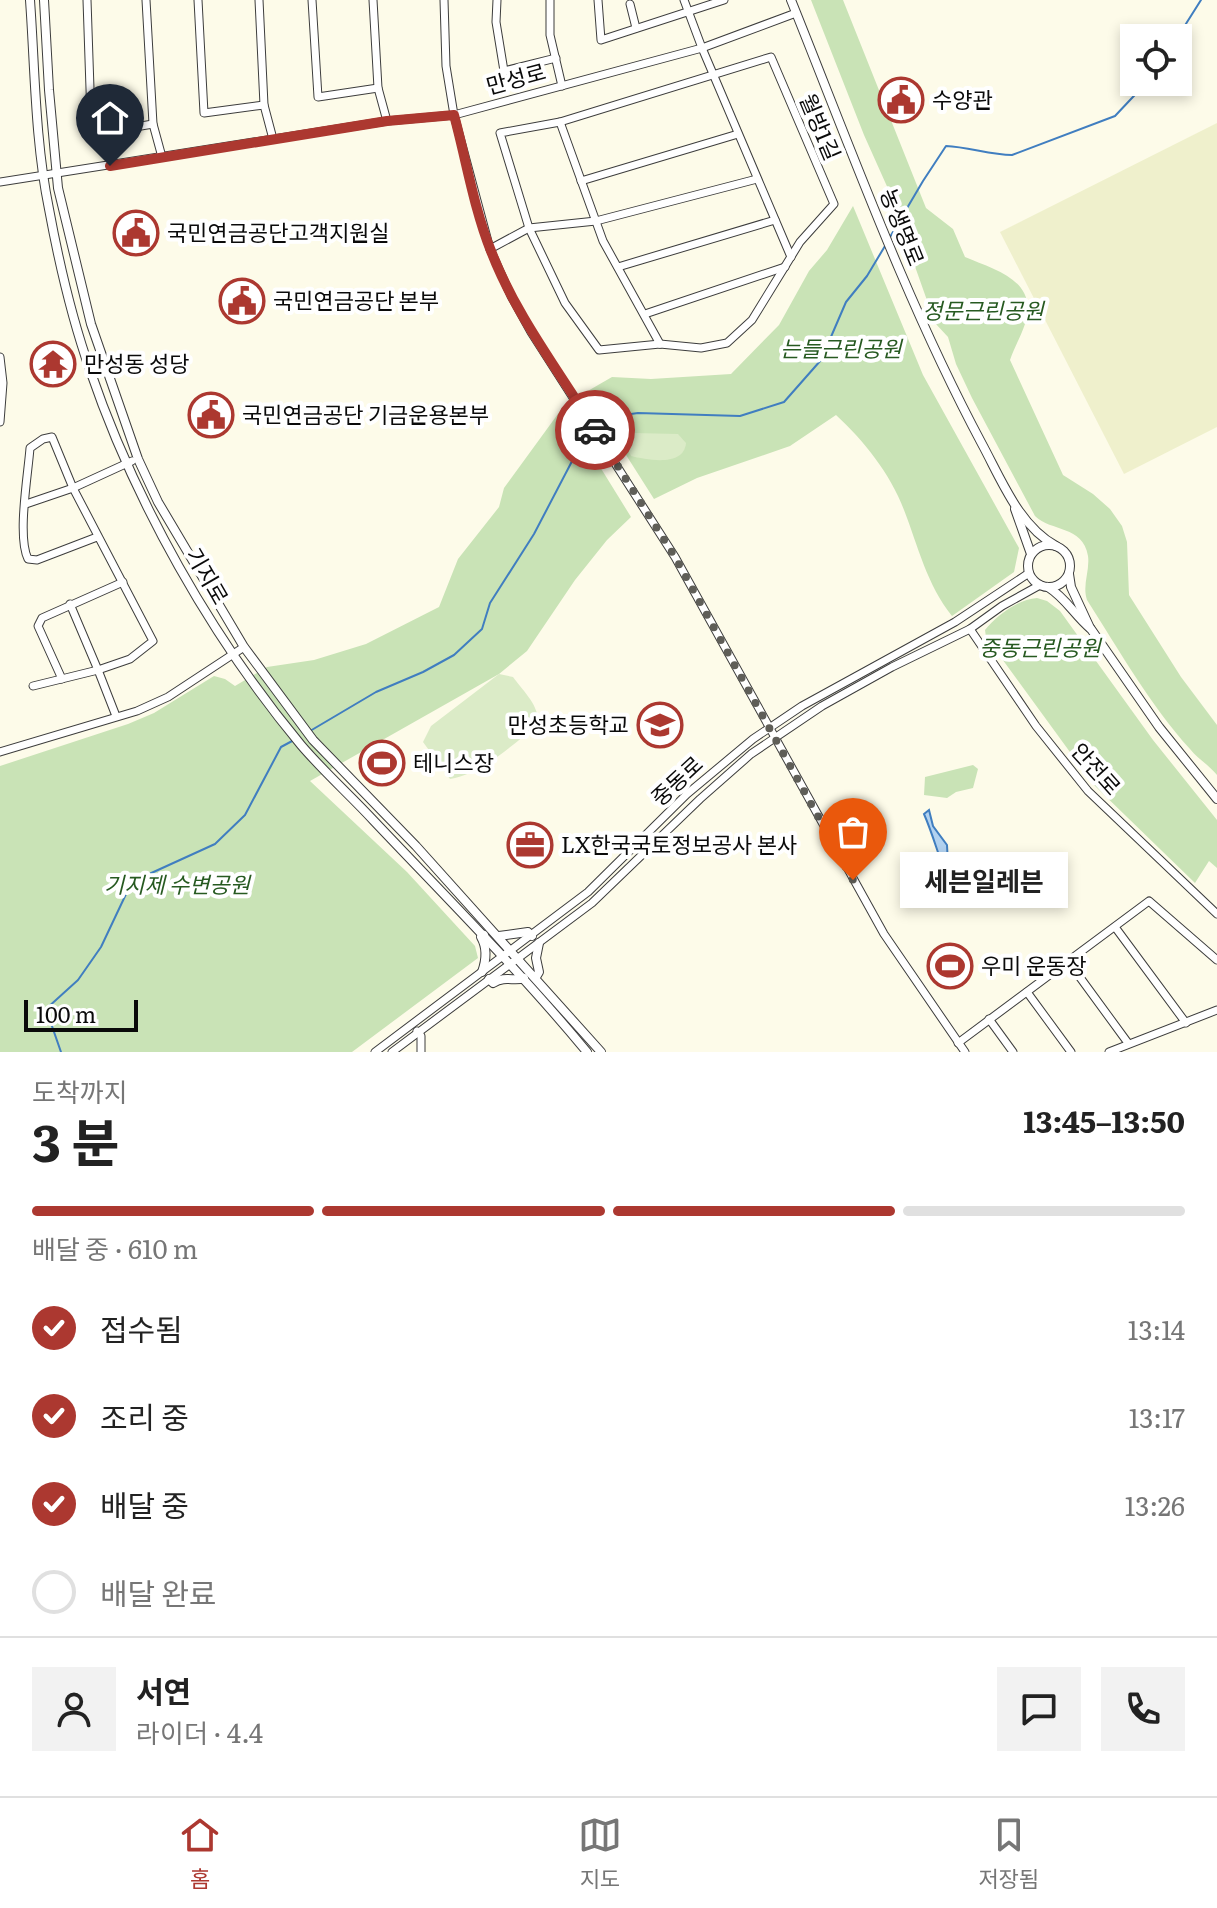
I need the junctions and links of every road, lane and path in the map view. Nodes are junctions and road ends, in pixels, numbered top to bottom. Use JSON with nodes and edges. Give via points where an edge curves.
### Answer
{"nodes":[{"id":1,"x":30,"y":0,"type":"edge"},
{"id":2,"x":44,"y":0,"type":"edge"},
{"id":3,"x":87,"y":0,"type":"edge"},
{"id":4,"x":146,"y":0,"type":"edge"},
{"id":5,"x":198,"y":0,"type":"edge"},
{"id":6,"x":259,"y":0,"type":"edge"},
{"id":7,"x":312,"y":0,"type":"edge"},
{"id":8,"x":373,"y":0,"type":"edge"},
{"id":9,"x":444,"y":0,"type":"edge"},
{"id":10,"x":497,"y":0,"type":"edge"},
{"id":11,"x":550,"y":0,"type":"edge"},
{"id":12,"x":598,"y":0,"type":"edge"},
{"id":13,"x":684,"y":0,"type":"edge"},
{"id":14,"x":724,"y":0,"type":"edge"},
{"id":15,"x":791,"y":0,"type":"edge"},
{"id":16,"x":630,"y":4,"type":"dead end"},
{"id":17,"x":687,"y":12,"type":"junction"},
{"id":18,"x":796,"y":13,"type":"junction"},
{"id":19,"x":636,"y":28,"type":"junction"},
{"id":20,"x":702,"y":48,"type":"junction"},
{"id":21,"x":556,"y":58,"type":"junction"},
{"id":22,"x":713,"y":74,"type":"junction"},
{"id":23,"x":562,"y":86,"type":"junction"},
{"id":24,"x":378,"y":88,"type":"junction"},
{"id":25,"x":264,"y":105,"type":"junction"},
{"id":26,"x":454,"y":115,"type":"junction"},
{"id":27,"x":387,"y":121,"type":"junction"},
{"id":28,"x":560,"y":122,"type":"junction"},
{"id":29,"x":153,"y":124,"type":"junction"},
{"id":30,"x":738,"y":134,"type":"junction"},
{"id":31,"x":273,"y":139,"type":"junction"},
{"id":32,"x":162,"y":157,"type":"junction"},
{"id":33,"x":58,"y":174,"type":"junction"},
{"id":34,"x":43,"y":176,"type":"junction"},
{"id":35,"x":757,"y":179,"type":"junction"},
{"id":36,"x":581,"y":181,"type":"junction"},
{"id":37,"x":0,"y":182,"type":"edge"},
{"id":38,"x":775,"y":220,"type":"junction"},
{"id":39,"x":596,"y":221,"type":"junction"},
{"id":40,"x":529,"y":228,"type":"junction"},
{"id":41,"x":490,"y":249,"type":"junction"},
{"id":42,"x":791,"y":257,"type":"junction"},
{"id":43,"x":618,"y":267,"type":"junction"},
{"id":44,"x":785,"y":267,"type":"junction"},
{"id":45,"x":645,"y":314,"type":"junction"},
{"id":46,"x":660,"y":344,"type":"junction"},
{"id":47,"x":0,"y":357,"type":"edge"},
{"id":48,"x":2,"y":383,"type":"edge"},
{"id":49,"x":0,"y":422,"type":"edge"},
{"id":50,"x":138,"y":459,"type":"junction"},
{"id":51,"x":128,"y":463,"type":"junction"},
{"id":52,"x":73,"y":488,"type":"junction"},
{"id":53,"x":26,"y":504,"type":"junction"},
{"id":54,"x":1014,"y":504,"type":"junction"},
{"id":55,"x":97,"y":537,"type":"junction"},
{"id":56,"x":1056,"y":546,"type":"junction"},
{"id":57,"x":1031,"y":554,"type":"junction"},
{"id":58,"x":1029,"y":573,"type":"junction"},
{"id":59,"x":1069,"y":574,"type":"junction"},
{"id":60,"x":123,"y":582,"type":"junction"},
{"id":61,"x":1044,"y":586,"type":"junction"},
{"id":62,"x":70,"y":604,"type":"junction"},
{"id":63,"x":970,"y":629,"type":"junction"},
{"id":64,"x":1091,"y":629,"type":"junction"},
{"id":65,"x":244,"y":647,"type":"junction"},
{"id":66,"x":233,"y":654,"type":"junction"},
{"id":67,"x":98,"y":670,"type":"junction"},
{"id":68,"x":62,"y":679,"type":"junction"},
{"id":69,"x":33,"y":686,"type":"dead end"},
{"id":70,"x":116,"y":716,"type":"junction"},
{"id":71,"x":768,"y":729,"type":"junction"},
{"id":72,"x":774,"y":739,"type":"junction"},
{"id":73,"x":0,"y":752,"type":"edge"},
{"id":74,"x":1217,"y":799,"type":"edge"},
{"id":75,"x":1217,"y":914,"type":"edge"},
{"id":76,"x":1115,"y":927,"type":"junction"},
{"id":77,"x":484,"y":935,"type":"junction"},
{"id":78,"x":499,"y":936,"type":"junction"},
{"id":79,"x":535,"y":939,"type":"junction"},
{"id":80,"x":512,"y":957,"type":"junction"},
{"id":81,"x":1217,"y":960,"type":"edge"},
{"id":82,"x":1068,"y":961,"type":"junction"},
{"id":83,"x":485,"y":976,"type":"junction"},
{"id":84,"x":536,"y":977,"type":"junction"},
{"id":85,"x":524,"y":978,"type":"junction"},
{"id":86,"x":1027,"y":992,"type":"junction"},
{"id":87,"x":1217,"y":1010,"type":"edge"},
{"id":88,"x":989,"y":1019,"type":"junction"},
{"id":89,"x":1186,"y":1023,"type":"junction"},
{"id":90,"x":417,"y":1031,"type":"junction"},
{"id":91,"x":958,"y":1043,"type":"junction"},
{"id":92,"x":1128,"y":1043,"type":"junction"},
{"id":93,"x":375,"y":1052,"type":"edge"},
{"id":94,"x":392,"y":1052,"type":"edge"},
{"id":95,"x":421,"y":1052,"type":"edge"},
{"id":96,"x":587,"y":1052,"type":"edge"},
{"id":97,"x":601,"y":1052,"type":"edge"},
{"id":98,"x":965,"y":1052,"type":"edge"},
{"id":99,"x":1013,"y":1052,"type":"edge"},
{"id":100,"x":1071,"y":1052,"type":"edge"},
{"id":101,"x":1109,"y":1052,"type":"edge"}],
"edges":[{"from":1,"to":34,"type":"street","name":"기지로"},
{"from":2,"to":33,"type":"street","name":"기지로"},
{"from":3,"to":29,"type":"street","via":[[91,118],[99,133]]},
{"from":4,"to":29,"type":"street"},
{"from":5,"to":25,"type":"street","via":[[204,113]]},
{"from":6,"to":25,"type":"street"},
{"from":7,"to":24,"type":"street","via":[[318,97]]},
{"from":8,"to":24,"type":"street"},
{"from":9,"to":26,"type":"street"},
{"from":10,"to":21,"type":"street","via":[[504,71]]},
{"from":11,"to":21,"type":"street"},
{"from":12,"to":19,"type":"street","via":[[601,40]]},
{"from":13,"to":17,"type":"street"},
{"from":14,"to":17,"type":"street"},
{"from":15,"to":18,"type":"street","name":"농생명로"},
{"from":16,"to":19,"type":"street"},
{"from":17,"to":19,"type":"street"},
{"from":17,"to":20,"type":"street"},
{"from":18,"to":20,"type":"street","name":"만성로"},
{"from":18,"to":54,"type":"street","name":"농생명로","via":[[903,276],[966,415]]},
{"from":20,"to":22,"type":"street"},
{"from":20,"to":23,"type":"street","name":"만성로"},
{"from":21,"to":23,"type":"street"},
{"from":22,"to":28,"type":"street","name":"월방1길"},
{"from":22,"to":30,"type":"street"},
{"from":22,"to":42,"type":"street","name":"월방1길","via":[[771,57],[834,204]]},
{"from":23,"to":26,"type":"street","name":"만성로"},
{"from":24,"to":27,"type":"street"},
{"from":25,"to":31,"type":"street"},
{"from":26,"to":27,"type":"street","name":"만성로"},
{"from":26,"to":41,"type":"street"},
{"from":27,"to":31,"type":"street","name":"만성로"},
{"from":28,"to":36,"type":"street"},
{"from":28,"to":40,"type":"street","name":"월방1길","via":[[500,133]]},
{"from":29,"to":32,"type":"street"},
{"from":30,"to":35,"type":"street"},
{"from":30,"to":36,"type":"street"},
{"from":31,"to":32,"type":"street","name":"만성로"},
{"from":32,"to":33,"type":"street","name":"만성로"},
{"from":33,"to":34,"type":"street","name":"만성로"},
{"from":33,"to":50,"type":"street","name":"기지로","via":[[91,324]]},
{"from":34,"to":37,"type":"street","name":"만성로"},
{"from":34,"to":51,"type":"street","name":"기지로","via":[[90,370]]},
{"from":35,"to":38,"type":"street"},
{"from":35,"to":39,"type":"street"},
{"from":36,"to":39,"type":"street"},
{"from":38,"to":42,"type":"street"},
{"from":38,"to":43,"type":"street"},
{"from":39,"to":40,"type":"street"},
{"from":39,"to":43,"type":"street"},
{"from":40,"to":41,"type":"street"},
{"from":40,"to":46,"type":"street","via":[[565,303],[599,350]]},
{"from":41,"to":71,"type":"street","via":[[531,332],[675,557]]},
{"from":42,"to":44,"type":"street","name":"월방1길"},
{"from":43,"to":45,"type":"street"},
{"from":44,"to":45,"type":"street"},
{"from":44,"to":46,"type":"street","name":"월방1길","via":[[752,320],[727,343],[701,348]]},
{"from":45,"to":46,"type":"street"},
{"from":47,"to":48,"type":"street"},
{"from":48,"to":49,"type":"street"},
{"from":50,"to":51,"type":"street"},
{"from":50,"to":65,"type":"street","name":"기지로"},
{"from":51,"to":52,"type":"street"},
{"from":51,"to":66,"type":"street","name":"기지로","via":[[188,582]]},
{"from":52,"to":53,"type":"street"},
{"from":52,"to":53,"type":"street","via":[[52,437],[43,439],[30,448]]},
{"from":52,"to":55,"type":"street"},
{"from":53,"to":55,"type":"street","via":[[22,536],[28,559]]},
{"from":54,"to":56,"type":"street"},
{"from":54,"to":57,"type":"street"},
{"from":55,"to":60,"type":"street"},
{"from":56,"to":57,"type":"street","via":[[1042,546]]},
{"from":56,"to":59,"type":"street","via":[[1067,554]]},
{"from":57,"to":58,"type":"street"},
{"from":58,"to":61,"type":"street"},
{"from":58,"to":71,"type":"street","name":"중동로","via":[[955,622]]},
{"from":59,"to":61,"type":"street","via":[[1056,586]]},
{"from":59,"to":64,"type":"street"},
{"from":60,"to":62,"type":"street"},
{"from":60,"to":67,"type":"street","via":[[153,641],[130,659]]},
{"from":61,"to":63,"type":"street","name":"중동로"},
{"from":61,"to":64,"type":"street"},
{"from":62,"to":67,"type":"street"},
{"from":62,"to":68,"type":"street","via":[[42,618],[38,626]]},
{"from":63,"to":72,"type":"street","name":"중동로","via":[[863,682]]},
{"from":63,"to":75,"type":"street","name":"안전로","via":[[1088,791]]},
{"from":64,"to":74,"type":"street"},
{"from":65,"to":66,"type":"street"},
{"from":65,"to":78,"type":"street","name":"기지로","via":[[313,740]]},
{"from":66,"to":70,"type":"street","via":[[168,697]]},
{"from":66,"to":77,"type":"street","name":"기지로","via":[[332,780]]},
{"from":67,"to":68,"type":"street"},
{"from":67,"to":70,"type":"street"},
{"from":68,"to":69,"type":"street"},
{"from":70,"to":73,"type":"street"},
{"from":71,"to":72,"type":"street"},
{"from":71,"to":79,"type":"street","name":"중동로","via":[[703,780]]},
{"from":72,"to":79,"type":"street","name":"중동로","via":[[742,761],[592,903]]},
{"from":72,"to":91,"type":"street","via":[[884,934]]},
{"from":76,"to":81,"type":"street","via":[[1149,901]]},
{"from":76,"to":82,"type":"street"},
{"from":76,"to":89,"type":"street"},
{"from":77,"to":80,"type":"street","name":"기지로"},
{"from":77,"to":83,"type":"street"},
{"from":78,"to":79,"type":"street","via":[[528,932]]},
{"from":78,"to":80,"type":"street","name":"기지로"},
{"from":79,"to":80,"type":"street","name":"중동로"},
{"from":79,"to":84,"type":"street"},
{"from":80,"to":83,"type":"street","name":"중동로"},
{"from":80,"to":84,"type":"street","name":"기지로"},
{"from":80,"to":85,"type":"street","name":"기지로"},
{"from":82,"to":86,"type":"street"},
{"from":82,"to":92,"type":"street"},
{"from":83,"to":85,"type":"street","via":[[493,983]]},
{"from":83,"to":90,"type":"street","name":"중동로"},
{"from":83,"to":93,"type":"street","name":"중동로"},
{"from":84,"to":97,"type":"street","name":"기지로"},
{"from":85,"to":96,"type":"street","name":"기지로"},
{"from":86,"to":88,"type":"street"},
{"from":86,"to":100,"type":"street"},
{"from":87,"to":89,"type":"street"},
{"from":88,"to":91,"type":"street"},
{"from":88,"to":99,"type":"street"},
{"from":89,"to":92,"type":"street"},
{"from":90,"to":94,"type":"street","name":"중동로"},
{"from":90,"to":95,"type":"street"},
{"from":91,"to":98,"type":"street"},
{"from":92,"to":101,"type":"street"}]}
